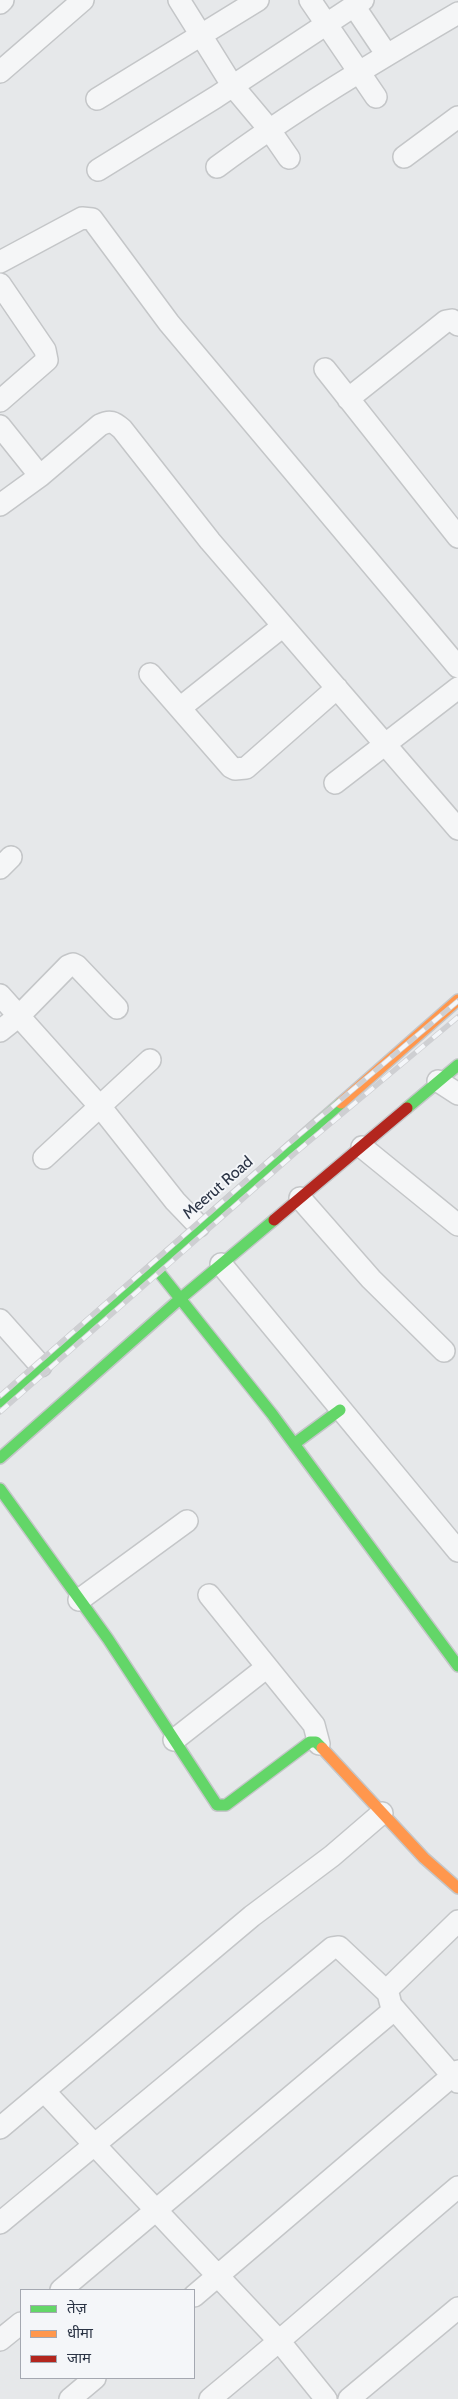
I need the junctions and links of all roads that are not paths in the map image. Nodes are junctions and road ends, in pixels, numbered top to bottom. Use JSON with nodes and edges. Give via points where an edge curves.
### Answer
{"nodes":[{"id":1,"x":3,"y":0,"type":"edge"},
{"id":2,"x":83,"y":0,"type":"edge"},
{"id":3,"x":179,"y":0,"type":"edge"},
{"id":4,"x":258,"y":0,"type":"edge"},
{"id":5,"x":310,"y":0,"type":"edge"},
{"id":6,"x":0,"y":3,"type":"edge"},
{"id":7,"x":359,"y":3,"type":"edge"},
{"id":8,"x":458,"y":13,"type":"edge"},
{"id":9,"x":325,"y":24,"type":"junction"},
{"id":10,"x":200,"y":35,"type":"junction"},
{"id":11,"x":387,"y":55,"type":"junction"},
{"id":12,"x":0,"y":72,"type":"edge"},
{"id":13,"x":358,"y":72,"type":"junction"},
{"id":14,"x":232,"y":85,"type":"junction"},
{"id":15,"x":376,"y":97,"type":"dead end"},
{"id":16,"x":98,"y":98,"type":"dead end"},
{"id":17,"x":458,"y":117,"type":"edge"},
{"id":18,"x":269,"y":129,"type":"junction"},
{"id":19,"x":404,"y":157,"type":"dead end"},
{"id":20,"x":289,"y":158,"type":"dead end"},
{"id":21,"x":217,"y":167,"type":"dead end"},
{"id":22,"x":98,"y":170,"type":"dead end"},
{"id":23,"x":0,"y":262,"type":"edge"},
{"id":24,"x":0,"y":284,"type":"edge"},
{"id":25,"x":458,"y":325,"type":"edge"},
{"id":26,"x":325,"y":369,"type":"dead end"},
{"id":27,"x":348,"y":399,"type":"junction"},
{"id":28,"x":0,"y":401,"type":"edge"},
{"id":29,"x":0,"y":426,"type":"edge"},
{"id":30,"x":40,"y":476,"type":"junction"},
{"id":31,"x":0,"y":505,"type":"edge"},
{"id":32,"x":458,"y":537,"type":"edge"},
{"id":33,"x":283,"y":626,"type":"junction"},
{"id":34,"x":458,"y":667,"type":"edge"},
{"id":35,"x":150,"y":674,"type":"dead end"},
{"id":36,"x":337,"y":688,"type":"junction"},
{"id":37,"x":458,"y":688,"type":"edge"},
{"id":38,"x":180,"y":708,"type":"junction"},
{"id":39,"x":386,"y":744,"type":"junction"},
{"id":40,"x":335,"y":783,"type":"dead end"},
{"id":41,"x":458,"y":829,"type":"edge"},
{"id":42,"x":0,"y":995,"type":"edge"},
{"id":43,"x":458,"y":1000,"type":"edge"},
{"id":44,"x":118,"y":1008,"type":"dead end"},
{"id":45,"x":19,"y":1016,"type":"junction"},
{"id":46,"x":0,"y":1031,"type":"edge"},
{"id":47,"x":150,"y":1060,"type":"dead end"},
{"id":48,"x":458,"y":1065,"type":"edge"},
{"id":49,"x":438,"y":1081,"type":"junction"},
{"id":50,"x":458,"y":1094,"type":"edge"},
{"id":51,"x":99,"y":1106,"type":"junction"},
{"id":52,"x":362,"y":1146,"type":"junction"},
{"id":53,"x":44,"y":1158,"type":"dead end"},
{"id":54,"x":300,"y":1198,"type":"junction"},
{"id":55,"x":458,"y":1225,"type":"edge"},
{"id":56,"x":199,"y":1226,"type":"junction"},
{"id":57,"x":221,"y":1264,"type":"junction"},
{"id":58,"x":155,"y":1267,"type":"junction"},
{"id":59,"x":181,"y":1298,"type":"junction"},
{"id":60,"x":0,"y":1320,"type":"edge"},
{"id":61,"x":444,"y":1351,"type":"dead end"},
{"id":62,"x":41,"y":1366,"type":"junction"},
{"id":63,"x":0,"y":1402,"type":"edge"},
{"id":64,"x":340,"y":1410,"type":"junction"},
{"id":65,"x":294,"y":1444,"type":"junction"},
{"id":66,"x":0,"y":1458,"type":"edge"},
{"id":67,"x":0,"y":1488,"type":"edge"},
{"id":68,"x":187,"y":1521,"type":"dead end"},
{"id":69,"x":458,"y":1551,"type":"edge"},
{"id":70,"x":209,"y":1595,"type":"dead end"},
{"id":71,"x":79,"y":1600,"type":"junction"},
{"id":72,"x":458,"y":1666,"type":"edge"},
{"id":73,"x":267,"y":1667,"type":"junction"},
{"id":74,"x":174,"y":1740,"type":"junction"},
{"id":75,"x":318,"y":1744,"type":"junction"},
{"id":76,"x":382,"y":1813,"type":"junction"},
{"id":77,"x":458,"y":1888,"type":"edge"},
{"id":78,"x":458,"y":1921,"type":"edge"},
{"id":79,"x":390,"y":1999,"type":"junction"},
{"id":80,"x":456,"y":2076,"type":"edge"},
{"id":81,"x":44,"y":2091,"type":"junction"},
{"id":82,"x":0,"y":2128,"type":"edge"},
{"id":83,"x":95,"y":2146,"type":"junction"},
{"id":84,"x":458,"y":2187,"type":"edge"},
{"id":85,"x":156,"y":2211,"type":"junction"},
{"id":86,"x":0,"y":2223,"type":"edge"},
{"id":87,"x":218,"y":2276,"type":"junction"},
{"id":88,"x":62,"y":2289,"type":"edge"},
{"id":89,"x":195,"y":2295,"type":"edge"},
{"id":90,"x":458,"y":2308,"type":"edge"},
{"id":91,"x":20,"y":2324,"type":"edge"},
{"id":92,"x":0,"y":2340,"type":"edge"},
{"id":93,"x":280,"y":2342,"type":"junction"},
{"id":94,"x":94,"y":2379,"type":"edge"},
{"id":95,"x":70,"y":2399,"type":"edge"},
{"id":96,"x":210,"y":2399,"type":"edge"},
{"id":97,"x":326,"y":2399,"type":"edge"},
{"id":98,"x":349,"y":2399,"type":"edge"}],
"edges":[{"from":1,"to":6,"type":"street"},
{"from":2,"to":12,"type":"street"},
{"from":3,"to":10,"type":"street"},
{"from":4,"to":10,"type":"street"},
{"from":5,"to":9,"type":"street"},
{"from":7,"to":9,"type":"street"},
{"from":7,"to":11,"type":"street"},
{"from":8,"to":11,"type":"street"},
{"from":9,"to":13,"type":"street"},
{"from":9,"to":14,"type":"street"},
{"from":10,"to":14,"type":"street"},
{"from":10,"to":16,"type":"street"},
{"from":11,"to":13,"type":"street"},
{"from":13,"to":15,"type":"street"},
{"from":13,"to":18,"type":"street"},
{"from":14,"to":18,"type":"street"},
{"from":14,"to":22,"type":"street"},
{"from":17,"to":19,"type":"street"},
{"from":18,"to":20,"type":"street"},
{"from":18,"to":21,"type":"street"},
{"from":23,"to":34,"type":"street","via":[[82,218],[92,219],[170,323]]},
{"from":24,"to":28,"type":"street","via":[[45,350],[47,360]]},
{"from":25,"to":27,"type":"street","via":[[452,320],[446,321]]},
{"from":26,"to":27,"type":"street"},
{"from":27,"to":32,"type":"street"},
{"from":29,"to":30,"type":"street"},
{"from":30,"to":31,"type":"street"},
{"from":30,"to":33,"type":"street","via":[[100,426],[108,421],[116,423]]},
{"from":33,"to":36,"type":"street"},
{"from":33,"to":38,"type":"street"},
{"from":35,"to":38,"type":"street"},
{"from":36,"to":38,"type":"street","via":[[246,768],[240,769],[231,766]]},
{"from":36,"to":39,"type":"street"},
{"from":37,"to":39,"type":"street"},
{"from":39,"to":40,"type":"street"},
{"from":39,"to":41,"type":"street"},
{"from":42,"to":45,"type":"street"},
{"from":43,"to":56,"type":"main road","name":"Meerut Road"},
{"from":44,"to":45,"type":"street","via":[[73,964]]},
{"from":45,"to":46,"type":"street"},
{"from":45,"to":51,"type":"street"},
{"from":47,"to":51,"type":"street"},
{"from":48,"to":49,"type":"main road"},
{"from":49,"to":50,"type":"street"},
{"from":49,"to":52,"type":"main road"},
{"from":51,"to":53,"type":"street"},
{"from":51,"to":56,"type":"street","via":[[174,1201]]},
{"from":52,"to":54,"type":"main road"},
{"from":52,"to":55,"type":"street"},
{"from":54,"to":57,"type":"main road"},
{"from":54,"to":61,"type":"street","via":[[371,1279]]},
{"from":56,"to":58,"type":"main road","name":"Meerut Road"},
{"from":57,"to":59,"type":"main road"},
{"from":57,"to":64,"type":"street"},
{"from":58,"to":59,"type":"main road"},
{"from":58,"to":62,"type":"main road","name":"Meerut Road"},
{"from":59,"to":65,"type":"main road"},
{"from":59,"to":66,"type":"main road"},
{"from":60,"to":62,"type":"street"},
{"from":62,"to":63,"type":"main road","name":"Meerut Road"},
{"from":64,"to":65,"type":"main road"},
{"from":64,"to":69,"type":"street"},
{"from":65,"to":72,"type":"main road"},
{"from":67,"to":71,"type":"main road"},
{"from":68,"to":71,"type":"street"},
{"from":70,"to":73,"type":"street"},
{"from":71,"to":74,"type":"main road"},
{"from":73,"to":74,"type":"street"},
{"from":73,"to":75,"type":"street","via":[[314,1725]]},
{"from":74,"to":75,"type":"main road","via":[[215,1802],[221,1806],[310,1742]]},
{"from":75,"to":76,"type":"main road"},
{"from":76,"to":77,"type":"main road","via":[[424,1858]]},
{"from":76,"to":81,"type":"street","via":[[332,1856],[252,1916]]},
{"from":78,"to":79,"type":"street","via":[[389,1988]]},
{"from":79,"to":80,"type":"street"},
{"from":79,"to":83,"type":"street","via":[[339,1947],[332,1948]]},
{"from":79,"to":85,"type":"street","via":[[389,2014]]},
{"from":80,"to":87,"type":"street"},
{"from":81,"to":82,"type":"street"},
{"from":81,"to":83,"type":"street"},
{"from":83,"to":85,"type":"street"},
{"from":83,"to":86,"type":"street"},
{"from":84,"to":93,"type":"street"},
{"from":85,"to":87,"type":"street"},
{"from":85,"to":88,"type":"street"},
{"from":87,"to":89,"type":"street"},
{"from":87,"to":93,"type":"street"},
{"from":90,"to":98,"type":"street"},
{"from":91,"to":92,"type":"street"},
{"from":93,"to":96,"type":"street"},
{"from":93,"to":97,"type":"street"},
{"from":94,"to":95,"type":"street"}]}
